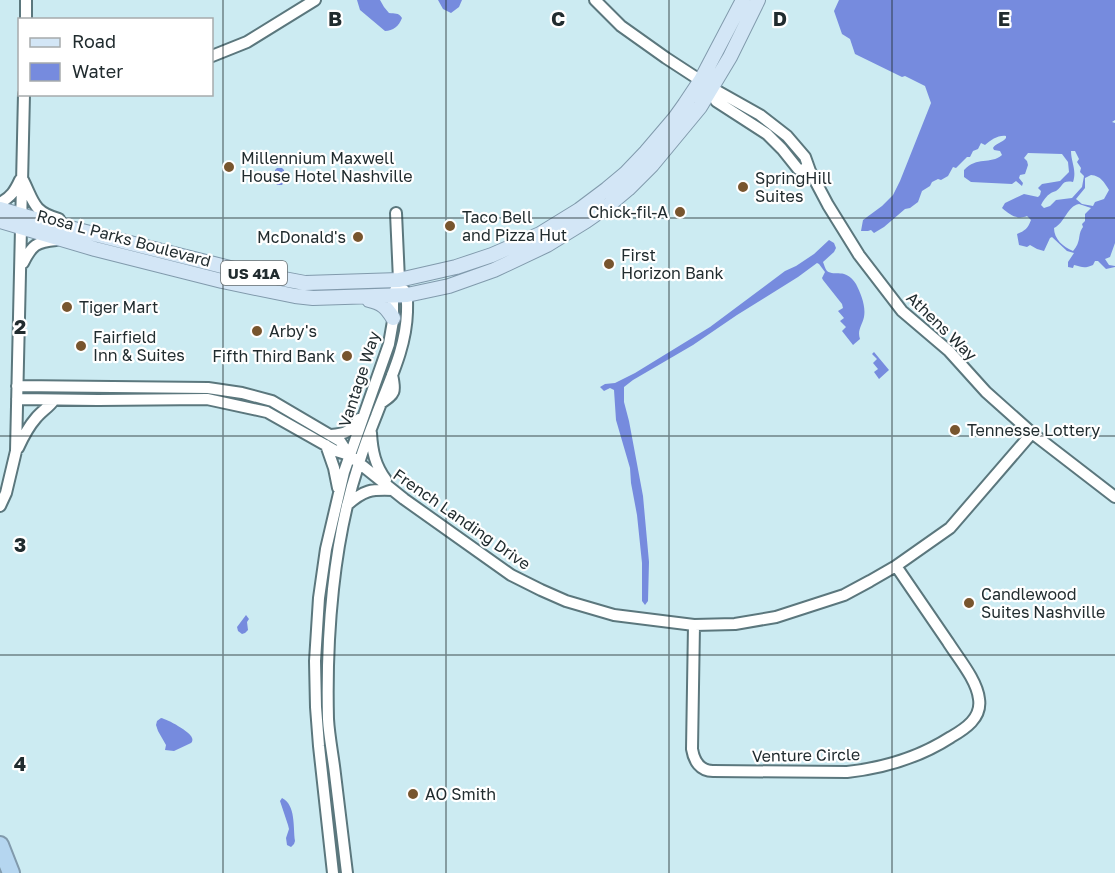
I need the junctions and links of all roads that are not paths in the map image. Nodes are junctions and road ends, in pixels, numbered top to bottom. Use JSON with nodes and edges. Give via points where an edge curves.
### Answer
{"nodes":[{"id":1,"x":26,"y":0,"type":"edge"},
{"id":2,"x":315,"y":0,"type":"edge"},
{"id":3,"x":595,"y":0,"type":"edge"},
{"id":4,"x":743,"y":0,"type":"edge"},
{"id":5,"x":758,"y":0,"type":"edge"},
{"id":6,"x":26,"y":18,"type":"edge"},
{"id":7,"x":213,"y":56,"type":"edge"},
{"id":8,"x":706,"y":84,"type":"junction"},
{"id":9,"x":24,"y":96,"type":"edge"},
{"id":10,"x":22,"y":177,"type":"junction"},
{"id":11,"x":0,"y":203,"type":"edge"},
{"id":12,"x":0,"y":208,"type":"edge"},
{"id":13,"x":396,"y":213,"type":"dead end"},
{"id":14,"x":0,"y":221,"type":"edge"},
{"id":15,"x":21,"y":221,"type":"junction"},
{"id":16,"x":95,"y":234,"type":"junction"},
{"id":17,"x":61,"y":239,"type":"junction"},
{"id":18,"x":21,"y":266,"type":"junction"},
{"id":19,"x":166,"y":267,"type":"junction"},
{"id":20,"x":245,"y":271,"type":"junction"},
{"id":21,"x":399,"y":280,"type":"junction"},
{"id":22,"x":400,"y":296,"type":"junction"},
{"id":23,"x":355,"y":297,"type":"junction"},
{"id":24,"x":393,"y":318,"type":"junction"},
{"id":25,"x":17,"y":386,"type":"junction"},
{"id":26,"x":102,"y":387,"type":"junction"},
{"id":27,"x":17,"y":399,"type":"junction"},
{"id":28,"x":54,"y":400,"type":"junction"},
{"id":29,"x":102,"y":400,"type":"junction"},
{"id":30,"x":272,"y":401,"type":"junction"},
{"id":31,"x":366,"y":408,"type":"junction"},
{"id":32,"x":267,"y":412,"type":"junction"},
{"id":33,"x":371,"y":429,"type":"junction"},
{"id":34,"x":1032,"y":433,"type":"junction"},
{"id":35,"x":328,"y":440,"type":"junction"},
{"id":36,"x":16,"y":451,"type":"junction"},
{"id":37,"x":349,"y":455,"type":"junction"},
{"id":38,"x":359,"y":463,"type":"junction"},
{"id":39,"x":5,"y":489,"type":"edge"},
{"id":40,"x":393,"y":490,"type":"junction"},
{"id":41,"x":338,"y":492,"type":"junction"},
{"id":42,"x":1115,"y":497,"type":"edge"},
{"id":43,"x":0,"y":506,"type":"edge"},
{"id":44,"x":347,"y":506,"type":"junction"},
{"id":45,"x":896,"y":566,"type":"junction"},
{"id":46,"x":694,"y":625,"type":"junction"},
{"id":47,"x":0,"y":845,"type":"edge"},
{"id":48,"x":11,"y":873,"type":"edge"},
{"id":49,"x":333,"y":873,"type":"edge"},
{"id":50,"x":347,"y":873,"type":"edge"}],
"edges":[{"from":1,"to":6,"type":"street"},
{"from":2,"to":7,"type":"street","via":[[247,42]]},
{"from":3,"to":8,"type":"street","name":"Athens Way","via":[[621,26]]},
{"from":4,"to":8,"type":"main road","name":"Rosa L Parks Boulevard","number":"US 41A"},
{"from":5,"to":8,"type":"main road","name":"Rosa L Parks Boulevard","number":"US 41A","via":[[730,57]]},
{"from":8,"to":21,"type":"main road","name":"Rosa L Parks Boulevard","number":"US 41A","via":[[646,152],[579,210],[540,234],[492,255]]},
{"from":8,"to":22,"type":"main road","name":"Rosa L Parks Boulevard","number":"US 41A","via":[[700,107],[640,177],[586,221],[494,270],[449,286]]},
{"from":8,"to":34,"type":"street","name":"Athens Way","via":[[760,115],[787,136],[805,157],[828,205],[859,255],[902,311]]},
{"from":9,"to":10,"type":"street"},
{"from":10,"to":11,"type":"street","via":[[10,197]]},
{"from":10,"to":15,"type":"street"},
{"from":10,"to":16,"type":"street","via":[[36,208],[48,216],[87,226]]},
{"from":12,"to":15,"type":"main road","name":"Rosa L Parks Boulevard","number":"US 41A"},
{"from":13,"to":21,"type":"street"},
{"from":14,"to":15,"type":"main road","name":"Rosa L Parks Boulevard","number":"US 41A"},
{"from":15,"to":16,"type":"main road","name":"Rosa L Parks Boulevard","number":"US 41A"},
{"from":15,"to":17,"type":"main road","name":"Rosa L Parks Boulevard","number":"US 41A"},
{"from":15,"to":18,"type":"street"},
{"from":16,"to":20,"type":"main road","name":"Rosa L Parks Boulevard","number":"US 41A"},
{"from":17,"to":18,"type":"street","via":[[35,245]]},
{"from":17,"to":19,"type":"main road","name":"Rosa L Parks Boulevard","number":"US 41A"},
{"from":18,"to":25,"type":"street"},
{"from":19,"to":20,"type":"main road","via":[[178,262],[207,269]]},
{"from":19,"to":23,"type":"main road","name":"Rosa L Parks Boulevard","number":"US 41A","via":[[295,296]]},
{"from":20,"to":21,"type":"main road","name":"Rosa L Parks Boulevard","number":"US 41A","via":[[305,283]]},
{"from":21,"to":22,"type":"street","name":"Vantage Way"},
{"from":22,"to":23,"type":"main road","name":"Rosa L Parks Boulevard","number":"US 41A"},
{"from":22,"to":24,"type":"street","name":"Vantage Way"},
{"from":22,"to":33,"type":"street","name":"Vantage Way","via":[[407,324],[404,341]]},
{"from":23,"to":24,"type":"main road","via":[[384,306]]},
{"from":24,"to":31,"type":"street","name":"Vantage Way","via":[[389,344]]},
{"from":25,"to":26,"type":"street","name":"French Landing Drive"},
{"from":25,"to":27,"type":"street"},
{"from":26,"to":29,"type":"street"},
{"from":26,"to":30,"type":"street","name":"French Landing Drive","via":[[208,388]]},
{"from":27,"to":28,"type":"street","name":"French Landing Drive"},
{"from":27,"to":36,"type":"street"},
{"from":28,"to":29,"type":"street","name":"French Landing Drive"},
{"from":28,"to":36,"type":"street","via":[[28,427]]},
{"from":29,"to":32,"type":"street","name":"French Landing Drive","via":[[207,399]]},
{"from":30,"to":32,"type":"street"},
{"from":30,"to":35,"type":"street","name":"French Landing Drive"},
{"from":31,"to":35,"type":"street","via":[[354,427]]},
{"from":31,"to":37,"type":"street","name":"Vantage Way"},
{"from":32,"to":35,"type":"street","name":"French Landing Drive"},
{"from":33,"to":38,"type":"street","name":"Vantage Way"},
{"from":33,"to":40,"type":"street","via":[[375,460]]},
{"from":34,"to":42,"type":"street","name":"Athens Way"},
{"from":34,"to":45,"type":"street","name":"French Landing Drive","via":[[950,528]]},
{"from":35,"to":37,"type":"street","name":"French Landing Drive","via":[[340,441]]},
{"from":35,"to":41,"type":"street"},
{"from":36,"to":39,"type":"street"},
{"from":37,"to":38,"type":"street","name":"French Landing Drive"},
{"from":37,"to":41,"type":"street","name":"Vantage Way"},
{"from":38,"to":40,"type":"street","name":"French Landing Drive"},
{"from":38,"to":44,"type":"street","name":"Vantage Way"},
{"from":39,"to":43,"type":"street"},
{"from":40,"to":44,"type":"street","via":[[368,490]]},
{"from":40,"to":46,"type":"street","name":"French Landing Drive","via":[[511,574],[541,590],[614,615]]},
{"from":41,"to":49,"type":"street","name":"Vantage Way","via":[[321,576],[315,680]]},
{"from":44,"to":50,"type":"street","name":"Vantage Way","via":[[333,588],[328,721]]},
{"from":45,"to":46,"type":"street","name":"French Landing Drive","via":[[844,595],[776,617]]},
{"from":45,"to":46,"type":"street","name":"Venture Circle","via":[[962,663],[979,700],[978,710],[967,727],[941,744],[900,762],[847,772],[704,770],[694,759],[692,749]]},
{"from":47,"to":48,"type":"highway"}]}
